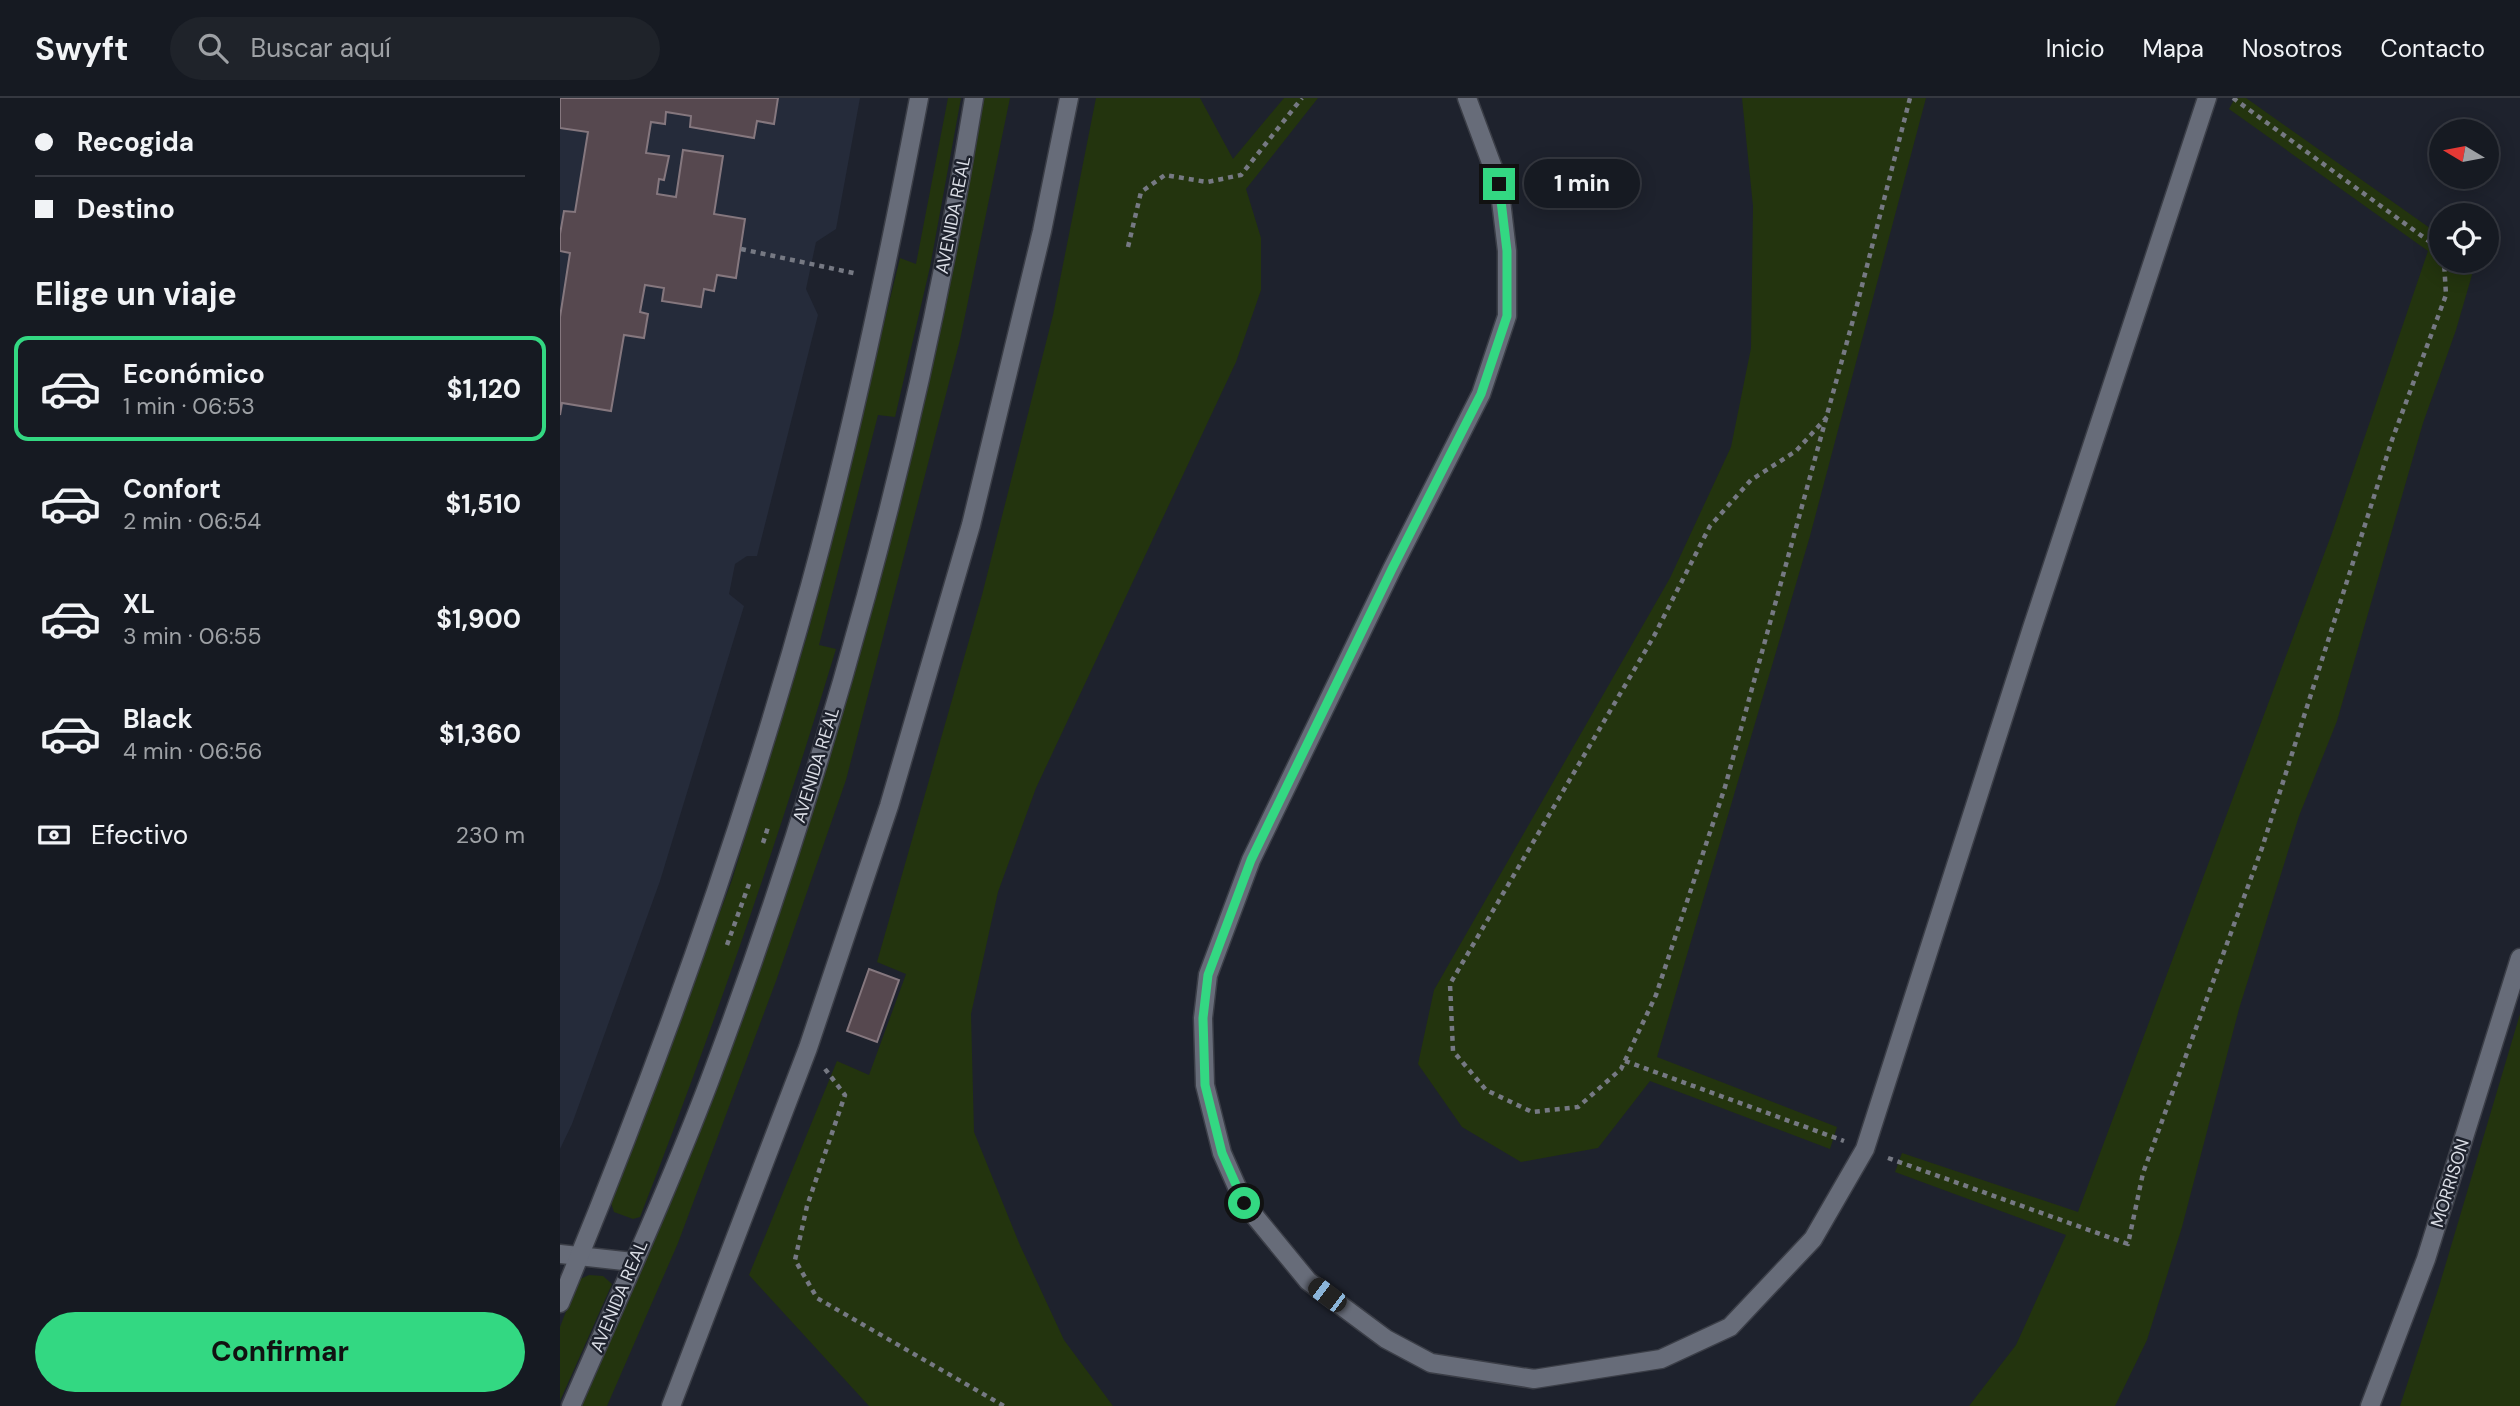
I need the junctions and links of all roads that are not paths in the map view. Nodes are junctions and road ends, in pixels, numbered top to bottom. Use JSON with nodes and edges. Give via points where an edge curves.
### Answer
{"nodes":[{"id":1,"x":919,"y":98,"type":"edge"},
{"id":2,"x":974,"y":98,"type":"edge"},
{"id":3,"x":1069,"y":98,"type":"edge"},
{"id":4,"x":1467,"y":98,"type":"edge"},
{"id":5,"x":2207,"y":98,"type":"edge"},
{"id":6,"x":2520,"y":958,"type":"edge"},
{"id":7,"x":560,"y":1254,"type":"edge"},
{"id":8,"x":579,"y":1257,"type":"junction"},
{"id":9,"x":634,"y":1262,"type":"junction"},
{"id":10,"x":560,"y":1303,"type":"edge"},
{"id":11,"x":571,"y":1406,"type":"edge"},
{"id":12,"x":671,"y":1406,"type":"edge"},
{"id":13,"x":2370,"y":1406,"type":"edge"}],
"edges":[{"from":1,"to":8,"type":"street","via":[[883,278],[813,575],[740,819],[646,1088]]},
{"from":2,"to":9,"type":"street","name":"AVENIDA REAL","via":[[958,197],[867,595],[796,829],[717,1058]]},
{"from":3,"to":12,"type":"street","via":[[1042,232],[971,526],[889,806],[808,1048]]},
{"from":4,"to":5,"type":"street","via":[[1499,184],[1507,251],[1507,316],[1481,394],[1251,860],[1208,975],[1203,1018],[1205,1085],[1222,1153],[1244,1203],[1308,1281],[1366,1324],[1431,1363],[1534,1379],[1661,1359],[1730,1327],[1813,1239],[1865,1149]]},
{"from":6,"to":13,"type":"street","name":"MORRISON","via":[[2426,1259]]},
{"from":7,"to":8,"type":"street"},
{"from":8,"to":9,"type":"street"},
{"from":8,"to":10,"type":"street"},
{"from":9,"to":11,"type":"street","name":"AVENIDA REAL"}]}
